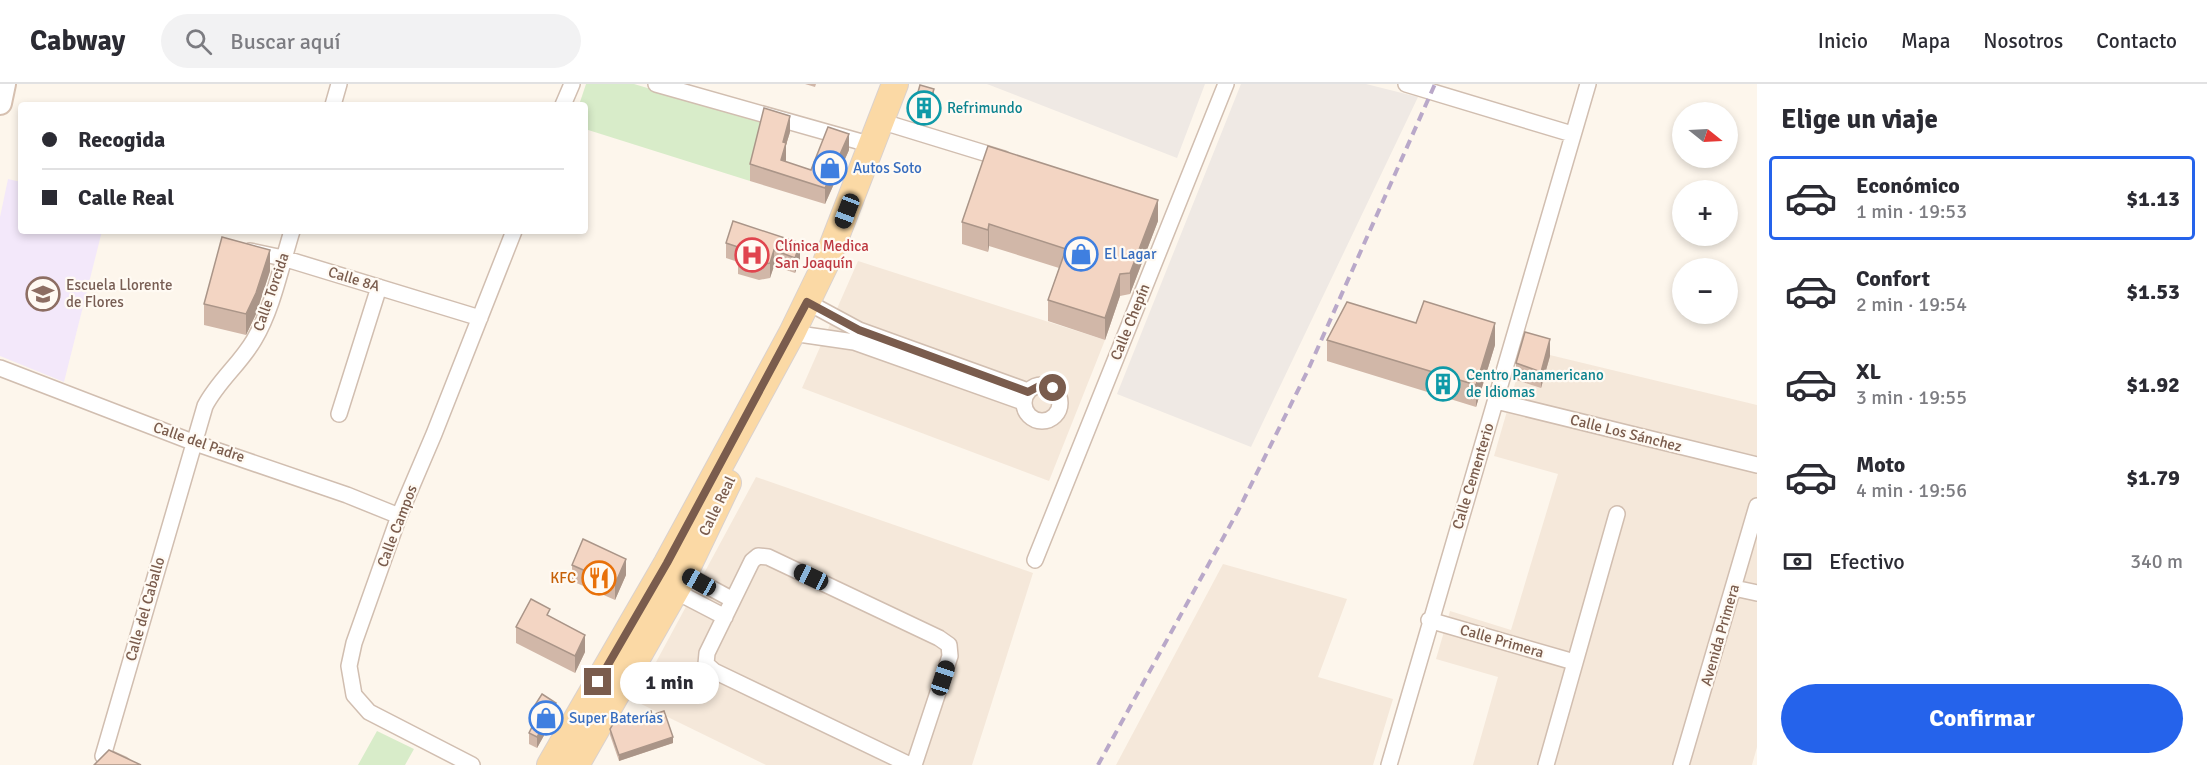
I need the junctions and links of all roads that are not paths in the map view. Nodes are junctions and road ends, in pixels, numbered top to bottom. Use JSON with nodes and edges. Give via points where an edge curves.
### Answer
{"nodes":[{"id":1,"x":4,"y":84,"type":"edge"},
{"id":2,"x":339,"y":84,"type":"edge"},
{"id":3,"x":572,"y":84,"type":"edge"},
{"id":4,"x":656,"y":84,"type":"edge"},
{"id":5,"x":895,"y":84,"type":"edge"},
{"id":6,"x":1226,"y":84,"type":"edge"},
{"id":7,"x":1406,"y":84,"type":"edge"},
{"id":8,"x":1588,"y":84,"type":"edge"},
{"id":9,"x":1441,"y":88,"type":"edge"},
{"id":10,"x":334,"y":102,"type":"edge"},
{"id":11,"x":564,"y":102,"type":"edge"},
{"id":12,"x":0,"y":103,"type":"edge"},
{"id":13,"x":876,"y":133,"type":"junction"},
{"id":14,"x":1572,"y":134,"type":"junction"},
{"id":15,"x":1018,"y":163,"type":"edge"},
{"id":16,"x":291,"y":234,"type":"edge"},
{"id":17,"x":513,"y":234,"type":"edge"},
{"id":18,"x":238,"y":248,"type":"edge"},
{"id":19,"x":283,"y":258,"type":"junction"},
{"id":20,"x":380,"y":287,"type":"junction"},
{"id":21,"x":807,"y":302,"type":"junction"},
{"id":22,"x":480,"y":318,"type":"junction"},
{"id":23,"x":792,"y":333,"type":"junction"},
{"id":24,"x":856,"y":336,"type":"junction"},
{"id":25,"x":0,"y":368,"type":"edge"},
{"id":26,"x":1026,"y":397,"type":"dead end"},
{"id":27,"x":1496,"y":401,"type":"junction"},
{"id":28,"x":339,"y":414,"type":"dead end"},
{"id":29,"x":195,"y":442,"type":"junction"},
{"id":30,"x":1757,"y":465,"type":"edge"},
{"id":31,"x":1757,"y":506,"type":"edge"},
{"id":32,"x":1617,"y":514,"type":"dead end"},
{"id":33,"x":399,"y":516,"type":"junction"},
{"id":34,"x":1035,"y":560,"type":"dead end"},
{"id":35,"x":680,"y":582,"type":"junction"},
{"id":36,"x":1734,"y":588,"type":"junction"},
{"id":37,"x":1757,"y":593,"type":"edge"},
{"id":38,"x":733,"y":600,"type":"junction"},
{"id":39,"x":725,"y":617,"type":"junction"},
{"id":40,"x":1429,"y":620,"type":"junction"},
{"id":41,"x":1574,"y":662,"type":"junction"},
{"id":42,"x":598,"y":682,"type":"junction"},
{"id":43,"x":576,"y":764,"type":"edge"},
{"id":44,"x":123,"y":765,"type":"edge"},
{"id":45,"x":472,"y":765,"type":"edge"},
{"id":46,"x":550,"y":765,"type":"edge"},
{"id":47,"x":912,"y":765,"type":"edge"},
{"id":48,"x":1389,"y":765,"type":"edge"},
{"id":49,"x":1546,"y":765,"type":"edge"},
{"id":50,"x":1681,"y":765,"type":"edge"}],
"edges":[{"from":1,"to":12,"type":"main road"},
{"from":2,"to":10,"type":"street"},
{"from":3,"to":11,"type":"street"},
{"from":4,"to":13,"type":"street"},
{"from":5,"to":13,"type":"main road","name":"Calle Real"},
{"from":6,"to":34,"type":"street","name":"Calle Chepín","via":[[1168,211]]},
{"from":7,"to":9,"type":"street"},
{"from":8,"to":14,"type":"street","name":"Calle Cementerio"},
{"from":9,"to":14,"type":"street"},
{"from":13,"to":15,"type":"street"},
{"from":13,"to":21,"type":"main road","name":"Calle Real","via":[[830,255]]},
{"from":14,"to":27,"type":"street","name":"Calle Cementerio"},
{"from":16,"to":19,"type":"street","name":"Calle Torcida"},
{"from":17,"to":22,"type":"street","name":"Calle Campos"},
{"from":18,"to":19,"type":"street","name":"Calle 8A"},
{"from":19,"to":20,"type":"street","name":"Calle 8A"},
{"from":19,"to":29,"type":"street","name":"Calle Torcida","via":[[256,337],[212,393]]},
{"from":20,"to":22,"type":"street","name":"Calle 8A"},
{"from":20,"to":28,"type":"street"},
{"from":21,"to":23,"type":"main road","name":"Calle Real"},
{"from":21,"to":24,"type":"street"},
{"from":22,"to":33,"type":"street","name":"Calle Campos"},
{"from":23,"to":24,"type":"street"},
{"from":23,"to":35,"type":"main road","name":"Calle Real","via":[[734,472]]},
{"from":23,"to":42,"type":"main road","name":"Calle Real"},
{"from":24,"to":26,"type":"street"},
{"from":25,"to":29,"type":"street","name":"Calle del Padre"},
{"from":27,"to":30,"type":"street","name":"Calle Los Sánchez"},
{"from":27,"to":40,"type":"street","name":"Calle Cementerio"},
{"from":29,"to":33,"type":"street","name":"Calle del Padre","via":[[273,467]]},
{"from":29,"to":44,"type":"street","name":"Calle del Caballo","via":[[103,756]]},
{"from":31,"to":36,"type":"street","name":"Avenida Primera"},
{"from":32,"to":41,"type":"street"},
{"from":33,"to":45,"type":"street","name":"Calle Campos","via":[[354,643],[350,686],[369,712]]},
{"from":35,"to":38,"type":"street"},
{"from":35,"to":39,"type":"street"},
{"from":35,"to":43,"type":"main road","name":"Calle Real"},
{"from":36,"to":37,"type":"street"},
{"from":36,"to":50,"type":"street","name":"Avenida Primera"},
{"from":38,"to":39,"type":"street"},
{"from":38,"to":47,"type":"street","via":[[752,561],[758,556],[768,557],[949,645],[950,656]]},
{"from":39,"to":47,"type":"street","via":[[707,653],[706,664],[714,671]]},
{"from":40,"to":41,"type":"street","name":"Calle Primera"},
{"from":40,"to":48,"type":"street","name":"Calle Cementerio"},
{"from":41,"to":49,"type":"street"},
{"from":42,"to":43,"type":"main road","via":[[589,720],[575,747]]},
{"from":42,"to":46,"type":"main road","name":"Calle Real"}]}
